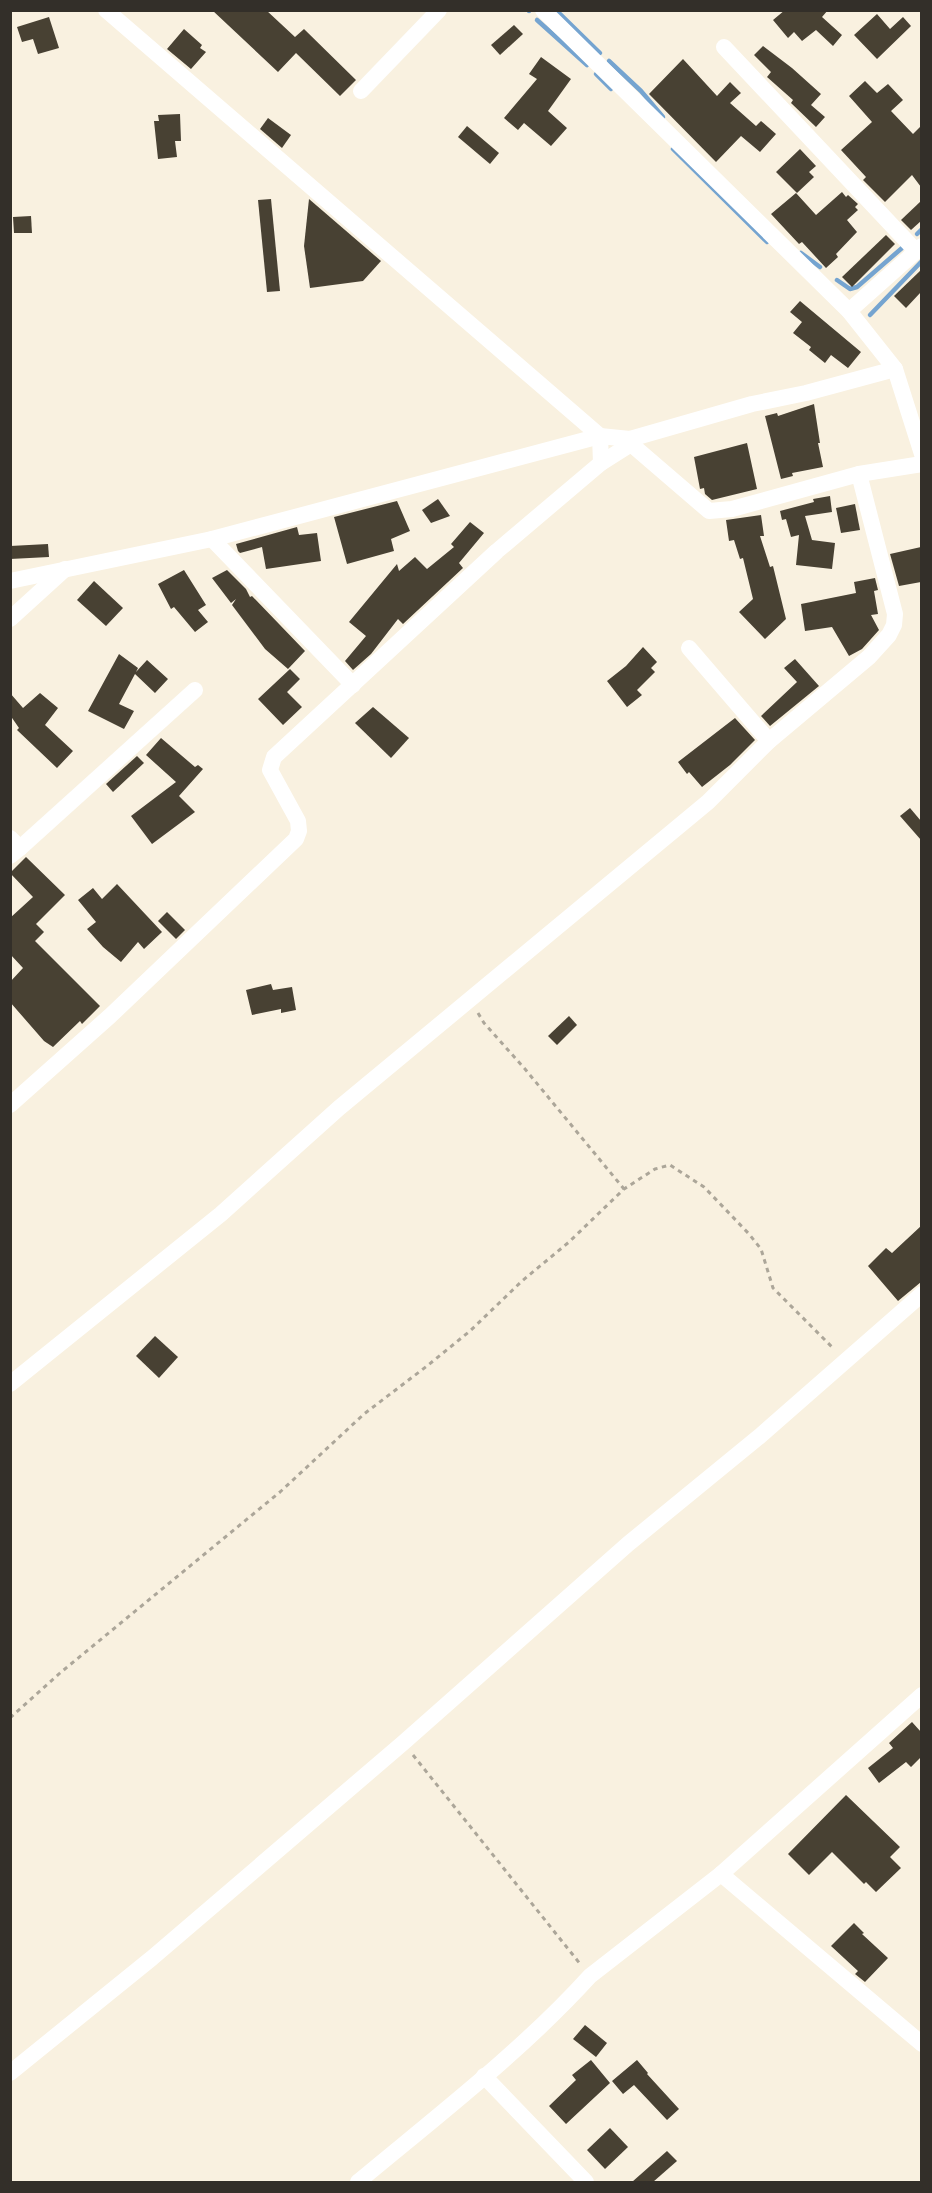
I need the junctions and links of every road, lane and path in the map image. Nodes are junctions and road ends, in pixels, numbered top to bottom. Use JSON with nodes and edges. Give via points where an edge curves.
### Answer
{"nodes":[{"id":1,"x":106,"y":10,"type":"edge"},
{"id":2,"x":439,"y":10,"type":"edge"},
{"id":3,"x":543,"y":10,"type":"edge"},
{"id":4,"x":724,"y":47,"type":"dead end"},
{"id":5,"x":361,"y":91,"type":"dead end"},
{"id":6,"x":919,"y":248,"type":"edge"},
{"id":7,"x":849,"y":311,"type":"junction"},
{"id":8,"x":895,"y":369,"type":"junction"},
{"id":9,"x":600,"y":435,"type":"junction"},
{"id":10,"x":631,"y":442,"type":"junction"},
{"id":11,"x":921,"y":454,"type":"edge"},
{"id":12,"x":601,"y":463,"type":"junction"},
{"id":13,"x":921,"y":464,"type":"edge"},
{"id":14,"x":859,"y":474,"type":"junction"},
{"id":15,"x":212,"y":539,"type":"junction"},
{"id":16,"x":65,"y":568,"type":"junction"},
{"id":17,"x":10,"y":581,"type":"edge"},
{"id":18,"x":10,"y":619,"type":"edge"},
{"id":19,"x":689,"y":648,"type":"dead end"},
{"id":20,"x":353,"y":685,"type":"junction"},
{"id":21,"x":195,"y":690,"type":"dead end"},
{"id":22,"x":769,"y":741,"type":"junction"},
{"id":23,"x":14,"y":848,"type":"edge"},
{"id":24,"x":470,"y":999,"type":"junction"},
{"id":25,"x":10,"y":1105,"type":"edge"},
{"id":26,"x":624,"y":1189,"type":"junction"},
{"id":27,"x":921,"y":1294,"type":"edge"},
{"id":28,"x":845,"y":1361,"type":"junction"},
{"id":29,"x":10,"y":1384,"type":"edge"},
{"id":30,"x":921,"y":1695,"type":"edge"},
{"id":31,"x":10,"y":1718,"type":"edge"},
{"id":32,"x":404,"y":1743,"type":"junction"},
{"id":33,"x":721,"y":1874,"type":"junction"},
{"id":34,"x":590,"y":1976,"type":"junction"},
{"id":35,"x":921,"y":2044,"type":"edge"},
{"id":36,"x":10,"y":2073,"type":"edge"},
{"id":37,"x":484,"y":2076,"type":"junction"},
{"id":38,"x":358,"y":2182,"type":"edge"},
{"id":39,"x":586,"y":2182,"type":"edge"}],
"edges":[{"from":1,"to":9,"type":"street"},
{"from":2,"to":5,"type":"street"},
{"from":3,"to":7,"type":"street"},
{"from":4,"to":6,"type":"street"},
{"from":6,"to":7,"type":"street"},
{"from":7,"to":8,"type":"street"},
{"from":8,"to":10,"type":"street","via":[[752,404]]},
{"from":8,"to":11,"type":"street"},
{"from":9,"to":10,"type":"street"},
{"from":9,"to":12,"type":"street"},
{"from":9,"to":15,"type":"street"},
{"from":10,"to":12,"type":"street"},
{"from":10,"to":14,"type":"street","via":[[709,511],[732,509]]},
{"from":12,"to":20,"type":"street","via":[[497,551]]},
{"from":13,"to":14,"type":"street"},
{"from":14,"to":22,"type":"street","via":[[895,614],[894,625],[869,657]]},
{"from":15,"to":16,"type":"street"},
{"from":15,"to":20,"type":"street"},
{"from":16,"to":17,"type":"street"},
{"from":16,"to":18,"type":"street"},
{"from":19,"to":22,"type":"street"},
{"from":20,"to":25,"type":"street","via":[[274,757],[270,770],[298,821],[299,831],[290,847]]},
{"from":21,"to":23,"type":"street"},
{"from":22,"to":24,"type":"street","via":[[708,802]]},
{"from":24,"to":26,"type":"path","via":[[484,1023]]},
{"from":24,"to":29,"type":"street","via":[[339,1108],[221,1214]]},
{"from":26,"to":28,"type":"path","via":[[655,1169],[670,1165],[704,1187],[761,1249],[773,1288]]},
{"from":26,"to":31,"type":"path","via":[[470,1331],[363,1414],[280,1492]]},
{"from":27,"to":28,"type":"street"},
{"from":28,"to":32,"type":"street","via":[[628,1544]]},
{"from":30,"to":33,"type":"street"},
{"from":32,"to":34,"type":"path"},
{"from":32,"to":36,"type":"street","via":[[152,1958]]},
{"from":33,"to":34,"type":"street"},
{"from":33,"to":35,"type":"street"},
{"from":34,"to":37,"type":"street"},
{"from":37,"to":38,"type":"street"},
{"from":37,"to":39,"type":"street"}]}
